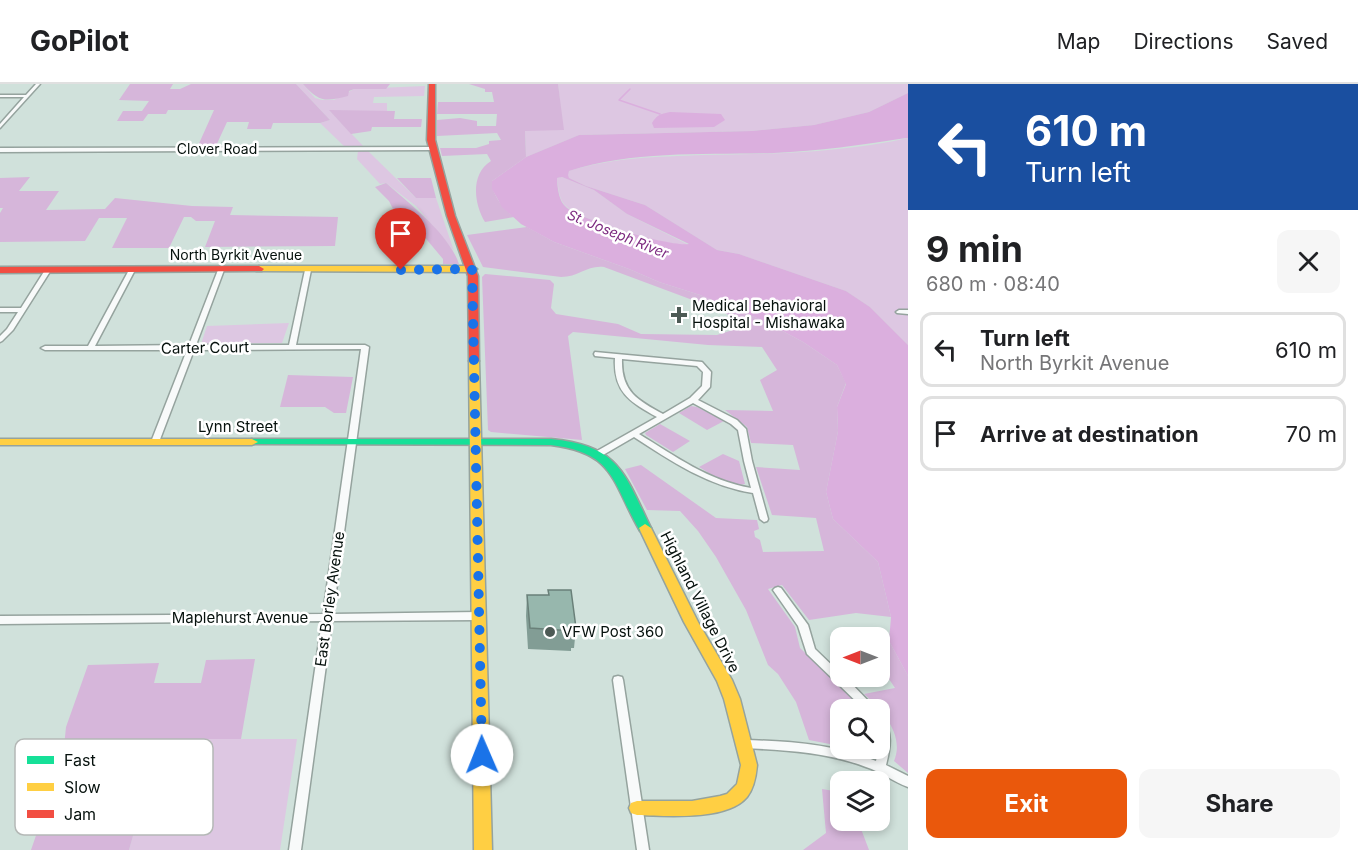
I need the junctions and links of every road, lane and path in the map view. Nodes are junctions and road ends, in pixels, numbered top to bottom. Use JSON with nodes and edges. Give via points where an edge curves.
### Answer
{"nodes":[{"id":1,"x":38,"y":84,"type":"edge"},
{"id":2,"x":432,"y":84,"type":"edge"},
{"id":3,"x":0,"y":96,"type":"edge"},
{"id":4,"x":27,"y":96,"type":"junction"},
{"id":5,"x":0,"y":127,"type":"edge"},
{"id":6,"x":433,"y":148,"type":"junction"},
{"id":7,"x":0,"y":150,"type":"edge"},
{"id":8,"x":472,"y":269,"type":"junction"},
{"id":9,"x":0,"y":270,"type":"edge"},
{"id":10,"x":48,"y":270,"type":"junction"},
{"id":11,"x":132,"y":270,"type":"junction"},
{"id":12,"x":221,"y":270,"type":"junction"},
{"id":13,"x":308,"y":270,"type":"junction"},
{"id":14,"x":0,"y":310,"type":"edge"},
{"id":15,"x":22,"y":310,"type":"junction"},
{"id":16,"x":899,"y":312,"type":"dead end"},
{"id":17,"x":908,"y":312,"type":"edge"},
{"id":18,"x":0,"y":340,"type":"edge"},
{"id":19,"x":292,"y":347,"type":"junction"},
{"id":20,"x":365,"y":347,"type":"joint"},
{"id":21,"x":45,"y":348,"type":"dead end"},
{"id":22,"x":90,"y":348,"type":"junction"},
{"id":23,"x":190,"y":349,"type":"junction"},
{"id":24,"x":597,"y":354,"type":"dead end"},
{"id":25,"x":619,"y":356,"type":"junction"},
{"id":26,"x":693,"y":400,"type":"junction"},
{"id":27,"x":663,"y":417,"type":"junction"},
{"id":28,"x":633,"y":434,"type":"junction"},
{"id":29,"x":476,"y":441,"type":"junction"},
{"id":30,"x":0,"y":442,"type":"edge"},
{"id":31,"x":155,"y":442,"type":"junction"},
{"id":32,"x":351,"y":442,"type":"junction"},
{"id":33,"x":600,"y":453,"type":"junction"},
{"id":34,"x":756,"y":491,"type":"junction"},
{"id":35,"x":764,"y":519,"type":"dead end"},
{"id":36,"x":778,"y":590,"type":"dead end"},
{"id":37,"x":479,"y":616,"type":"junction"},
{"id":38,"x":327,"y":617,"type":"junction"},
{"id":39,"x":0,"y":620,"type":"edge"},
{"id":40,"x":618,"y":680,"type":"dead end"},
{"id":41,"x":861,"y":699,"type":"edge"},
{"id":42,"x":743,"y":744,"type":"junction"},
{"id":43,"x":882,"y":759,"type":"edge"},
{"id":44,"x":880,"y":767,"type":"junction"},
{"id":45,"x":908,"y":782,"type":"edge"},
{"id":46,"x":637,"y":808,"type":"junction"},
{"id":47,"x":295,"y":850,"type":"edge"},
{"id":48,"x":483,"y":850,"type":"edge"},
{"id":49,"x":643,"y":850,"type":"edge"}],
"edges":[{"from":1,"to":4,"type":"street"},
{"from":2,"to":6,"type":"street"},
{"from":3,"to":4,"type":"street"},
{"from":4,"to":5,"type":"street"},
{"from":6,"to":7,"type":"street","name":"Clover Road"},
{"from":6,"to":8,"type":"street","via":[[451,216]]},
{"from":8,"to":13,"type":"street","name":"North Byrkit Avenue"},
{"from":8,"to":29,"type":"street"},
{"from":9,"to":10,"type":"street","name":"North Byrkit Avenue"},
{"from":10,"to":11,"type":"street","name":"North Byrkit Avenue"},
{"from":10,"to":15,"type":"street"},
{"from":11,"to":12,"type":"street","name":"North Byrkit Avenue"},
{"from":11,"to":22,"type":"street"},
{"from":12,"to":13,"type":"street","name":"North Byrkit Avenue"},
{"from":12,"to":23,"type":"street"},
{"from":13,"to":19,"type":"street"},
{"from":14,"to":15,"type":"street"},
{"from":15,"to":18,"type":"street"},
{"from":16,"to":17,"type":"street"},
{"from":19,"to":20,"type":"street","name":"Carter Court"},
{"from":19,"to":23,"type":"street","name":"Carter Court"},
{"from":20,"to":32,"type":"street","name":"East Borley Avenue"},
{"from":21,"to":22,"type":"street","name":"Carter Court"},
{"from":22,"to":23,"type":"street","name":"Carter Court"},
{"from":23,"to":31,"type":"street"},
{"from":24,"to":25,"type":"street"},
{"from":25,"to":26,"type":"street","via":[[704,366],[706,387]]},
{"from":25,"to":27,"type":"street","via":[[625,392]]},
{"from":26,"to":27,"type":"street"},
{"from":26,"to":34,"type":"street","via":[[742,429]]},
{"from":27,"to":28,"type":"street"},
{"from":28,"to":33,"type":"street"},
{"from":28,"to":34,"type":"street","via":[[720,484]]},
{"from":29,"to":32,"type":"street","name":"Lynn Street"},
{"from":29,"to":33,"type":"street","via":[[565,442]]},
{"from":29,"to":37,"type":"street"},
{"from":30,"to":31,"type":"street","name":"Lynn Street"},
{"from":31,"to":32,"type":"street","name":"Lynn Street"},
{"from":32,"to":38,"type":"street","name":"East Borley Avenue"},
{"from":33,"to":42,"type":"street","name":"Highland Village Drive","via":[[617,472],[691,622],[715,660],[732,699]]},
{"from":34,"to":35,"type":"street"},
{"from":36,"to":41,"type":"street","via":[[803,625],[811,651]]},
{"from":37,"to":38,"type":"street","name":"Maplehurst Avenue"},
{"from":37,"to":48,"type":"street"},
{"from":38,"to":39,"type":"street","name":"Maplehurst Avenue"},
{"from":38,"to":47,"type":"street","name":"East Borley Avenue"},
{"from":40,"to":46,"type":"street"},
{"from":42,"to":44,"type":"street","via":[[806,747]]},
{"from":42,"to":46,"type":"street","name":"Highland Village Drive","via":[[748,776],[733,799],[702,807]]},
{"from":43,"to":44,"type":"street"},
{"from":44,"to":45,"type":"street"},
{"from":46,"to":49,"type":"street"}]}
